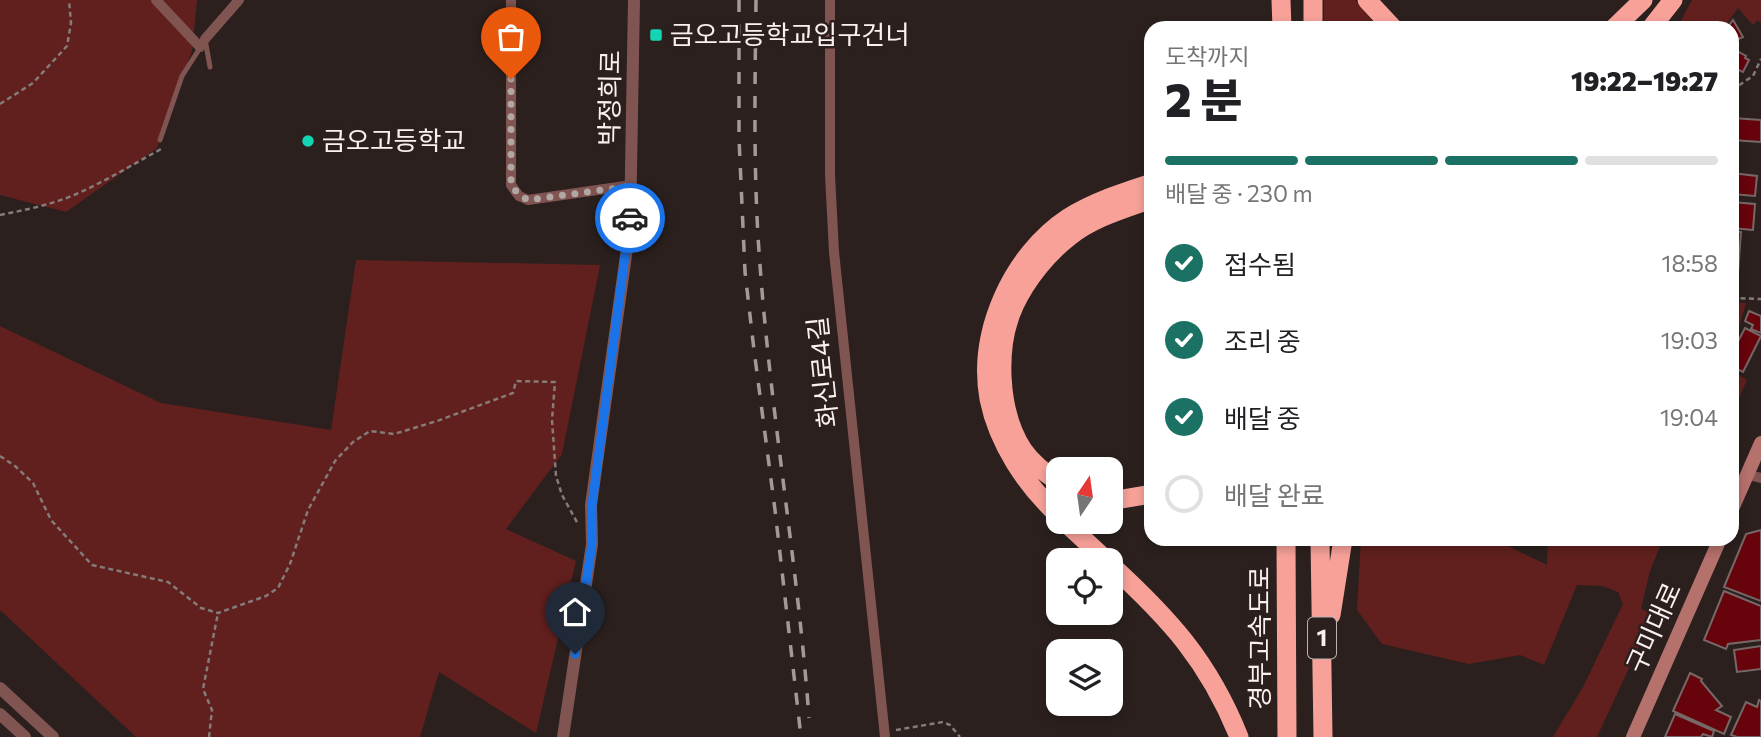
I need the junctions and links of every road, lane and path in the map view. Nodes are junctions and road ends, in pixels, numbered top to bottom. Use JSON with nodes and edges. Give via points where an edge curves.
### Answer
{"nodes":[{"id":1,"x":69,"y":0,"type":"edge"},
{"id":2,"x":156,"y":0,"type":"edge"},
{"id":3,"x":239,"y":0,"type":"edge"},
{"id":4,"x":511,"y":0,"type":"edge"},
{"id":5,"x":634,"y":0,"type":"edge"},
{"id":6,"x":830,"y":0,"type":"edge"},
{"id":7,"x":1281,"y":0,"type":"edge"},
{"id":8,"x":1313,"y":0,"type":"edge"},
{"id":9,"x":1367,"y":0,"type":"edge"},
{"id":10,"x":1643,"y":0,"type":"edge"},
{"id":11,"x":1658,"y":0,"type":"edge"},
{"id":12,"x":1673,"y":0,"type":"edge"},
{"id":13,"x":1682,"y":0,"type":"edge"},
{"id":14,"x":1282,"y":21,"type":"edge"},
{"id":15,"x":1313,"y":21,"type":"edge"},
{"id":16,"x":1386,"y":21,"type":"edge"},
{"id":17,"x":1621,"y":21,"type":"edge"},
{"id":18,"x":1643,"y":21,"type":"edge"},
{"id":19,"x":1656,"y":21,"type":"edge"},
{"id":20,"x":1672,"y":21,"type":"edge"},
{"id":21,"x":203,"y":43,"type":"junction"},
{"id":22,"x":1761,"y":59,"type":"edge"},
{"id":23,"x":209,"y":67,"type":"dead end"},
{"id":24,"x":1739,"y":85,"type":"edge"},
{"id":25,"x":0,"y":104,"type":"edge"},
{"id":26,"x":160,"y":140,"type":"joint"},
{"id":27,"x":632,"y":186,"type":"junction"},
{"id":28,"x":1144,"y":186,"type":"edge"},
{"id":29,"x":1144,"y":202,"type":"edge"},
{"id":30,"x":0,"y":215,"type":"edge"},
{"id":31,"x":1739,"y":298,"type":"edge"},
{"id":32,"x":1761,"y":299,"type":"edge"},
{"id":33,"x":1761,"y":443,"type":"edge"},
{"id":34,"x":0,"y":456,"type":"edge"},
{"id":35,"x":1046,"y":472,"type":"edge"},
{"id":36,"x":1754,"y":476,"type":"edge"},
{"id":37,"x":1144,"y":496,"type":"edge"},
{"id":38,"x":1124,"y":498,"type":"edge"},
{"id":39,"x":1739,"y":498,"type":"edge"},
{"id":40,"x":1046,"y":503,"type":"edge"},
{"id":41,"x":1078,"y":534,"type":"edge"},
{"id":42,"x":592,"y":544,"type":"junction"},
{"id":43,"x":1286,"y":546,"type":"edge"},
{"id":44,"x":1320,"y":546,"type":"edge"},
{"id":45,"x":1342,"y":546,"type":"edge"},
{"id":46,"x":1717,"y":546,"type":"edge"},
{"id":47,"x":1093,"y":548,"type":"edge"},
{"id":48,"x":1123,"y":576,"type":"edge"},
{"id":49,"x":218,"y":613,"type":"junction"},
{"id":50,"x":1322,"y":671,"type":"junction"},
{"id":51,"x":0,"y":688,"type":"edge"},
{"id":52,"x":0,"y":714,"type":"edge"},
{"id":53,"x":885,"y":734,"type":"edge"},
{"id":54,"x":25,"y":737,"type":"edge"},
{"id":55,"x":53,"y":737,"type":"edge"},
{"id":56,"x":209,"y":737,"type":"edge"},
{"id":57,"x":563,"y":737,"type":"edge"},
{"id":58,"x":960,"y":737,"type":"edge"},
{"id":59,"x":1239,"y":737,"type":"edge"},
{"id":60,"x":1287,"y":737,"type":"edge"},
{"id":61,"x":1323,"y":737,"type":"edge"},
{"id":62,"x":1633,"y":737,"type":"edge"}],
"edges":[{"from":1,"to":25,"type":"path","via":[[67,46],[33,83]]},
{"from":2,"to":21,"type":"street"},
{"from":3,"to":21,"type":"street"},
{"from":4,"to":27,"type":"street","via":[[511,185],[528,200]]},
{"from":5,"to":27,"type":"street","name":"박정희로"},
{"from":6,"to":53,"type":"street","name":"화신로4길","via":[[834,252]]},
{"from":7,"to":14,"type":"highway"},
{"from":8,"to":15,"type":"highway"},
{"from":9,"to":16,"type":"highway"},
{"from":10,"to":17,"type":"highway"},
{"from":11,"to":18,"type":"highway"},
{"from":12,"to":19,"type":"highway"},
{"from":13,"to":20,"type":"highway"},
{"from":21,"to":23,"type":"lane"},
{"from":21,"to":26,"type":"lane","via":[[183,76]]},
{"from":22,"to":24,"type":"path","via":[[1753,76]]},
{"from":26,"to":30,"type":"path","via":[[163,148],[72,196]]},
{"from":27,"to":42,"type":"street","name":"박정희로","via":[[592,505]]},
{"from":28,"to":40,"type":"highway","via":[[1087,208],[1052,231],[1010,283],[993,325],[989,398],[1005,444],[1031,488]]},
{"from":29,"to":35,"type":"highway","via":[[1068,237],[1034,273],[1014,306],[1002,356],[1006,407],[1024,450]]},
{"from":31,"to":32,"type":"path"},
{"from":33,"to":36,"type":"main road"},
{"from":34,"to":49,"type":"path","via":[[33,483],[51,520],[92,565],[168,582],[201,608]]},
{"from":36,"to":39,"type":"main road"},
{"from":37,"to":38,"type":"highway"},
{"from":41,"to":47,"type":"highway"},
{"from":42,"to":49,"type":"path","via":[[562,495],[556,476],[555,382],[516,381],[513,393],[394,434],[370,431],[353,442],[335,461],[308,510],[278,588]]},
{"from":42,"to":57,"type":"street","name":"박정희로"},
{"from":43,"to":60,"type":"highway","name":"경부고속도로","number":"1"},
{"from":44,"to":50,"type":"highway","number":"1"},
{"from":45,"to":50,"type":"highway"},
{"from":46,"to":62,"type":"main road","name":"구미대로"},
{"from":48,"to":59,"type":"highway","via":[[1190,646]]},
{"from":49,"to":56,"type":"path","via":[[204,689],[212,710]]},
{"from":50,"to":61,"type":"highway","number":"1"},
{"from":51,"to":55,"type":"street"},
{"from":52,"to":54,"type":"street"},
{"from":53,"to":58,"type":"path","via":[[943,722]]}]}
